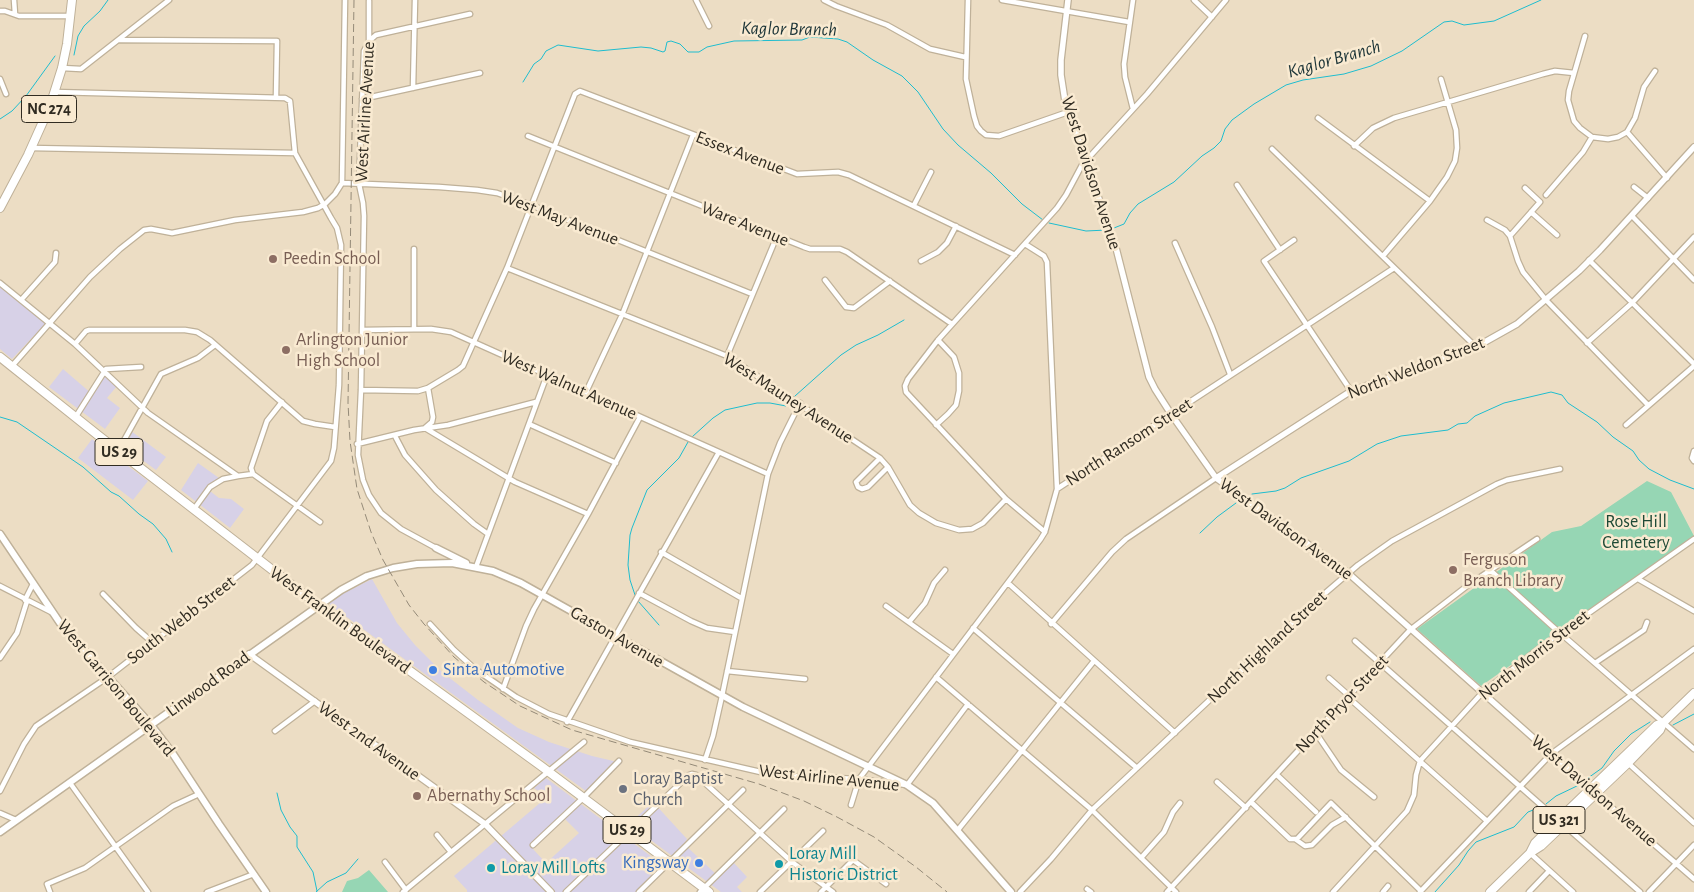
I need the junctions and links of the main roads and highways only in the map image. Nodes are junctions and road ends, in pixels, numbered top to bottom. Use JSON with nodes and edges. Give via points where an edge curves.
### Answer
{"nodes":[{"id":1,"x":72,"y":0,"type":"edge"},
{"id":2,"x":0,"y":208,"type":"edge"},
{"id":3,"x":0,"y":357,"type":"edge"},
{"id":4,"x":0,"y":534,"type":"edge"},
{"id":5,"x":443,"y":551,"type":"junction"},
{"id":6,"x":437,"y":563,"type":"junction"},
{"id":7,"x":448,"y":563,"type":"junction"},
{"id":8,"x":474,"y":566,"type":"junction"},
{"id":9,"x":319,"y":605,"type":"junction"},
{"id":10,"x":1694,"y":693,"type":"edge"},
{"id":11,"x":1663,"y":723,"type":"junction"},
{"id":12,"x":151,"y":725,"type":"junction"},
{"id":13,"x":907,"y":785,"type":"joint"},
{"id":14,"x":1593,"y":791,"type":"junction"},
{"id":15,"x":0,"y":832,"type":"edge"},
{"id":16,"x":705,"y":891,"type":"edge"},
{"id":17,"x":266,"y":892,"type":"edge"},
{"id":18,"x":1011,"y":892,"type":"edge"},
{"id":19,"x":1490,"y":892,"type":"edge"}],
"edges":[{"from":1,"to":2,"type":"main road","number":"NC 274","via":[[62,68],[55,92]]},
{"from":3,"to":9,"type":"main road","name":"West Franklin Boulevard","number":"US 29"},
{"from":4,"to":12,"type":"main road","name":"West Garrison Boulevard","via":[[70,635]]},
{"from":5,"to":6,"type":"main road","via":[[436,548],[440,555]]},
{"from":5,"to":7,"type":"main road"},
{"from":5,"to":8,"type":"main road"},
{"from":6,"to":7,"type":"main road","name":"Gaston Avenue"},
{"from":6,"to":9,"type":"main road","name":"Gaston Avenue","via":[[401,566],[367,576]]},
{"from":7,"to":8,"type":"main road","name":"Gaston Avenue"},
{"from":8,"to":13,"type":"main road","name":"Gaston Avenue","via":[[499,573],[542,594],[722,696]]},
{"from":9,"to":12,"type":"main road","name":"Linwood Road"},
{"from":9,"to":16,"type":"main road","name":"West Franklin Boulevard","number":"US 29","via":[[584,798]]},
{"from":10,"to":11,"type":"main road","number":"US 321"},
{"from":11,"to":14,"type":"main road","number":"US 321","via":[[1628,763]]},
{"from":11,"to":14,"type":"main road","number":"US 321","via":[[1656,724]]},
{"from":12,"to":15,"type":"main road","name":"Linwood Road"},
{"from":12,"to":17,"type":"main road","name":"West Garrison Boulevard"},
{"from":13,"to":18,"type":"main road","name":"West Airline Avenue","via":[[928,799]]},
{"from":14,"to":19,"type":"main road","number":"US 321","via":[[1535,843],[1530,853]]}]}
